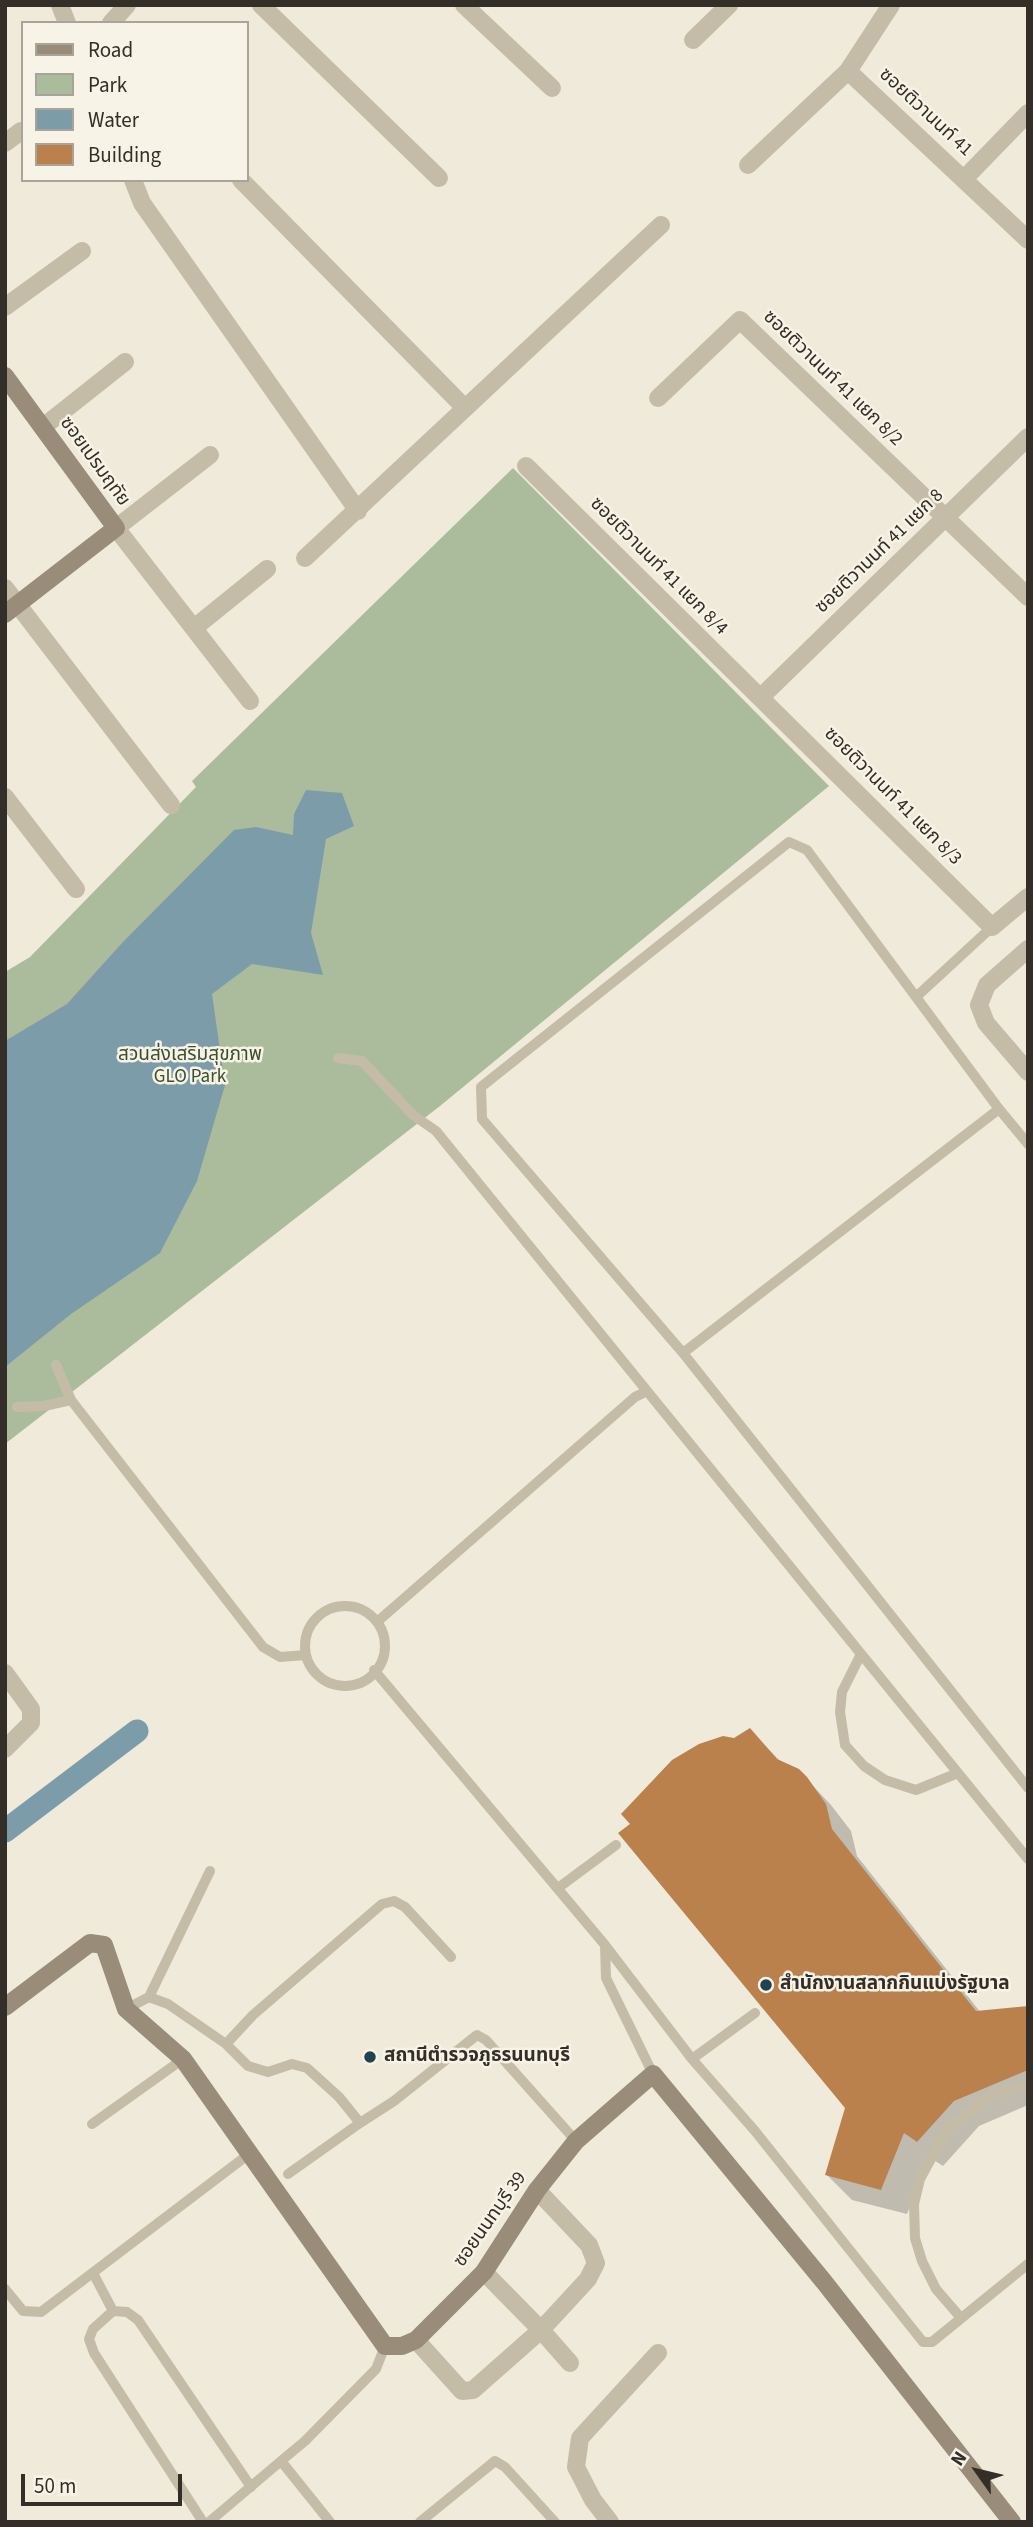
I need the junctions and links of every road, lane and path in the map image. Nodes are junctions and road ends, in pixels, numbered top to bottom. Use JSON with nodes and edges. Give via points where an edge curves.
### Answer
{"nodes":[{"id":1,"x":127,"y":5,"type":"edge"},
{"id":2,"x":261,"y":5,"type":"edge"},
{"id":3,"x":464,"y":5,"type":"edge"},
{"id":4,"x":729,"y":5,"type":"edge"},
{"id":5,"x":891,"y":5,"type":"edge"},
{"id":6,"x":113,"y":21,"type":"edge"},
{"id":7,"x":693,"y":40,"type":"dead end"},
{"id":8,"x":848,"y":71,"type":"junction"},
{"id":9,"x":552,"y":88,"type":"dead end"},
{"id":10,"x":1028,"y":113,"type":"edge"},
{"id":11,"x":20,"y":131,"type":"dead end"},
{"id":12,"x":5,"y":143,"type":"edge"},
{"id":13,"x":748,"y":165,"type":"dead end"},
{"id":14,"x":439,"y":178,"type":"dead end"},
{"id":15,"x":964,"y":179,"type":"junction"},
{"id":16,"x":134,"y":182,"type":"edge"},
{"id":17,"x":243,"y":182,"type":"edge"},
{"id":18,"x":661,"y":225,"type":"dead end"},
{"id":19,"x":1028,"y":240,"type":"edge"},
{"id":20,"x":82,"y":251,"type":"dead end"},
{"id":21,"x":5,"y":307,"type":"edge"},
{"id":22,"x":125,"y":362,"type":"dead end"},
{"id":23,"x":5,"y":376,"type":"edge"},
{"id":24,"x":658,"y":398,"type":"dead end"},
{"id":25,"x":464,"y":407,"type":"junction"},
{"id":26,"x":43,"y":427,"type":"junction"},
{"id":27,"x":1028,"y":438,"type":"edge"},
{"id":28,"x":210,"y":455,"type":"dead end"},
{"id":29,"x":526,"y":466,"type":"dead end"},
{"id":30,"x":358,"y":511,"type":"junction"},
{"id":31,"x":946,"y":517,"type":"junction"},
{"id":32,"x":116,"y":528,"type":"junction"},
{"id":33,"x":304,"y":558,"type":"dead end"},
{"id":34,"x":267,"y":569,"type":"dead end"},
{"id":35,"x":5,"y":588,"type":"edge"},
{"id":36,"x":1028,"y":597,"type":"edge"},
{"id":37,"x":11,"y":609,"type":"edge"},
{"id":38,"x":194,"y":628,"type":"junction"},
{"id":39,"x":761,"y":697,"type":"junction"},
{"id":40,"x":250,"y":701,"type":"dead end"},
{"id":41,"x":5,"y":797,"type":"edge"},
{"id":42,"x":170,"y":805,"type":"dead end"},
{"id":43,"x":76,"y":889,"type":"dead end"},
{"id":44,"x":1028,"y":897,"type":"edge"},
{"id":45,"x":992,"y":927,"type":"junction"},
{"id":46,"x":1028,"y":949,"type":"edge"},
{"id":47,"x":916,"y":997,"type":"junction"},
{"id":48,"x":338,"y":1058,"type":"dead end"},
{"id":49,"x":1028,"y":1072,"type":"edge"},
{"id":50,"x":999,"y":1109,"type":"junction"},
{"id":51,"x":1028,"y":1144,"type":"edge"},
{"id":52,"x":682,"y":1353,"type":"junction"},
{"id":53,"x":56,"y":1365,"type":"dead end"},
{"id":54,"x":647,"y":1391,"type":"junction"},
{"id":55,"x":71,"y":1400,"type":"junction"},
{"id":56,"x":18,"y":1407,"type":"dead end"},
{"id":57,"x":377,"y":1622,"type":"junction"},
{"id":58,"x":861,"y":1654,"type":"junction"},
{"id":59,"x":306,"y":1656,"type":"junction"},
{"id":60,"x":374,"y":1670,"type":"junction"},
{"id":61,"x":5,"y":1673,"type":"edge"},
{"id":62,"x":5,"y":1749,"type":"edge"},
{"id":63,"x":958,"y":1773,"type":"junction"},
{"id":64,"x":1028,"y":1788,"type":"edge"},
{"id":65,"x":616,"y":1845,"type":"dead end"},
{"id":66,"x":1028,"y":1859,"type":"edge"},
{"id":67,"x":210,"y":1871,"type":"dead end"},
{"id":68,"x":558,"y":1888,"type":"junction"},
{"id":69,"x":605,"y":1945,"type":"junction"},
{"id":70,"x":451,"y":1957,"type":"dead end"},
{"id":71,"x":149,"y":1997,"type":"junction"},
{"id":72,"x":5,"y":2007,"type":"edge"},
{"id":73,"x":126,"y":2009,"type":"junction"},
{"id":74,"x":755,"y":2013,"type":"dead end"},
{"id":75,"x":226,"y":2044,"type":"junction"},
{"id":76,"x":183,"y":2059,"type":"junction"},
{"id":77,"x":692,"y":2059,"type":"junction"},
{"id":78,"x":653,"y":2074,"type":"junction"},
{"id":79,"x":1028,"y":2086,"type":"edge"},
{"id":80,"x":360,"y":2123,"type":"junction"},
{"id":81,"x":92,"y":2124,"type":"dead end"},
{"id":82,"x":576,"y":2141,"type":"junction"},
{"id":83,"x":249,"y":2154,"type":"junction"},
{"id":84,"x":288,"y":2175,"type":"dead end"},
{"id":85,"x":537,"y":2190,"type":"junction"},
{"id":86,"x":1028,"y":2264,"type":"edge"},
{"id":87,"x":484,"y":2272,"type":"junction"},
{"id":88,"x":93,"y":2273,"type":"junction"},
{"id":89,"x":5,"y":2289,"type":"edge"},
{"id":90,"x":113,"y":2311,"type":"junction"},
{"id":91,"x":961,"y":2318,"type":"junction"},
{"id":92,"x":541,"y":2330,"type":"junction"},
{"id":93,"x":416,"y":2340,"type":"junction"},
{"id":94,"x":385,"y":2346,"type":"junction"},
{"id":95,"x":658,"y":2353,"type":"dead end"},
{"id":96,"x":570,"y":2363,"type":"dead end"},
{"id":97,"x":281,"y":2461,"type":"junction"},
{"id":98,"x":251,"y":2487,"type":"junction"},
{"id":99,"x":203,"y":2522,"type":"edge"},
{"id":100,"x":209,"y":2522,"type":"edge"},
{"id":101,"x":330,"y":2522,"type":"edge"},
{"id":102,"x":420,"y":2522,"type":"edge"},
{"id":103,"x":555,"y":2522,"type":"edge"},
{"id":104,"x":610,"y":2522,"type":"edge"},
{"id":105,"x":1012,"y":2522,"type":"edge"}],
"edges":[{"from":1,"to":6,"type":"street"},
{"from":2,"to":14,"type":"street"},
{"from":3,"to":9,"type":"street"},
{"from":4,"to":7,"type":"street"},
{"from":5,"to":8,"type":"street","name":"ซอยติวานนท์ 41"},
{"from":8,"to":13,"type":"street"},
{"from":8,"to":15,"type":"street","name":"ซอยติวานนท์ 41"},
{"from":10,"to":15,"type":"street"},
{"from":11,"to":12,"type":"street"},
{"from":15,"to":19,"type":"street","name":"ซอยติวานนท์ 41"},
{"from":16,"to":30,"type":"street","via":[[142,203]]},
{"from":17,"to":25,"type":"street"},
{"from":18,"to":25,"type":"street"},
{"from":20,"to":21,"type":"street"},
{"from":22,"to":26,"type":"street"},
{"from":23,"to":26,"type":"street","name":"ซอยเปรมฤทัย"},
{"from":24,"to":31,"type":"street","name":"ซอยติวานนท์ 41 แยก 8/2","via":[[740,320]]},
{"from":25,"to":30,"type":"street"},
{"from":26,"to":32,"type":"street","name":"ซอยเปรมฤทัย"},
{"from":27,"to":31,"type":"street","name":"ซอยติวานนท์ 41 แยก 8"},
{"from":28,"to":32,"type":"street"},
{"from":29,"to":39,"type":"street","name":"ซอยติวานนท์ 41 แยก 8/4"},
{"from":30,"to":33,"type":"street"},
{"from":31,"to":36,"type":"street"},
{"from":31,"to":39,"type":"street","name":"ซอยติวานนท์ 41 แยก 8"},
{"from":32,"to":37,"type":"street","name":"ซอยเปรมฤทัย"},
{"from":32,"to":38,"type":"street"},
{"from":34,"to":38,"type":"street"},
{"from":35,"to":37,"type":"street"},
{"from":37,"to":42,"type":"street"},
{"from":38,"to":40,"type":"street"},
{"from":39,"to":45,"type":"street","name":"ซอยติวานนท์ 41 แยก 8/3"},
{"from":41,"to":43,"type":"street"},
{"from":44,"to":45,"type":"street"},
{"from":45,"to":47,"type":"lane"},
{"from":46,"to":49,"type":"street","via":[[987,985],[979,1005],[986,1023]]},
{"from":47,"to":50,"type":"lane"},
{"from":47,"to":52,"type":"lane","via":[[807,850],[789,842],[481,1087],[482,1119]]},
{"from":48,"to":54,"type":"lane","via":[[362,1061],[413,1115],[436,1131]]},
{"from":50,"to":51,"type":"lane"},
{"from":50,"to":52,"type":"lane"},
{"from":52,"to":64,"type":"lane"},
{"from":53,"to":55,"type":"lane"},
{"from":54,"to":57,"type":"lane"},
{"from":54,"to":58,"type":"lane"},
{"from":55,"to":56,"type":"lane"},
{"from":55,"to":59,"type":"lane","via":[[263,1647],[280,1657]]},
{"from":57,"to":59,"type":"lane","via":[[354,1607],[327,1610],[308,1630]]},
{"from":57,"to":60,"type":"lane","via":[[385,1648],[382,1662]]},
{"from":58,"to":63,"type":"lane"},
{"from":58,"to":63,"type":"lane","via":[[842,1692],[845,1745],[885,1780],[916,1790]]},
{"from":59,"to":60,"type":"lane","via":[[318,1676],[340,1686],[364,1681]]},
{"from":60,"to":68,"type":"lane"},
{"from":61,"to":62,"type":"street","via":[[30,1709],[31,1723]]},
{"from":63,"to":66,"type":"lane"},
{"from":65,"to":68,"type":"lane"},
{"from":67,"to":71,"type":"lane"},
{"from":68,"to":69,"type":"lane"},
{"from":69,"to":77,"type":"lane"},
{"from":69,"to":78,"type":"lane","via":[[606,1978]]},
{"from":70,"to":75,"type":"lane","via":[[405,1907],[394,1902],[382,1904],[253,2015]]},
{"from":71,"to":73,"type":"lane"},
{"from":71,"to":75,"type":"lane","via":[[168,2004]]},
{"from":72,"to":73,"type":"street","via":[[97,1942],[104,1945]]},
{"from":73,"to":76,"type":"street"},
{"from":74,"to":77,"type":"lane"},
{"from":75,"to":80,"type":"lane","via":[[248,2066],[268,2072],[292,2064],[307,2068]]},
{"from":76,"to":81,"type":"lane"},
{"from":76,"to":83,"type":"street"},
{"from":77,"to":91,"type":"lane","via":[[923,2343],[932,2342]]},
{"from":78,"to":82,"type":"street","name":"ซอยนนทบุรี 39"},
{"from":78,"to":105,"type":"street","via":[[825,2283]]},
{"from":79,"to":91,"type":"lane","via":[[992,2094],[955,2122],[931,2154],[920,2179],[914,2204],[922,2261],[936,2289]]},
{"from":80,"to":82,"type":"lane","via":[[477,2035]]},
{"from":80,"to":84,"type":"lane"},
{"from":82,"to":85,"type":"street","name":"ซอยนนทบุรี 39"},
{"from":83,"to":88,"type":"lane"},
{"from":83,"to":94,"type":"street"},
{"from":85,"to":87,"type":"street","name":"ซอยนนทบุรี 39"},
{"from":85,"to":92,"type":"street","via":[[589,2245],[596,2263],[588,2279]]},
{"from":86,"to":91,"type":"lane"},
{"from":87,"to":92,"type":"street"},
{"from":87,"to":93,"type":"street","name":"ซอยนนทบุรี 39"},
{"from":88,"to":89,"type":"lane","via":[[41,2312],[23,2311]]},
{"from":88,"to":90,"type":"lane"},
{"from":90,"to":98,"type":"lane","via":[[127,2312],[138,2320]]},
{"from":90,"to":99,"type":"lane","via":[[93,2329],[89,2340],[93,2353]]},
{"from":92,"to":93,"type":"street","via":[[473,2390],[462,2391]]},
{"from":92,"to":96,"type":"street"},
{"from":93,"to":94,"type":"street"},
{"from":94,"to":97,"type":"lane","via":[[376,2369]]},
{"from":95,"to":104,"type":"street","via":[[580,2438],[576,2467]]},
{"from":97,"to":98,"type":"lane"},
{"from":97,"to":101,"type":"lane"},
{"from":98,"to":100,"type":"lane"},
{"from":102,"to":103,"type":"lane","via":[[495,2461]]}]}
